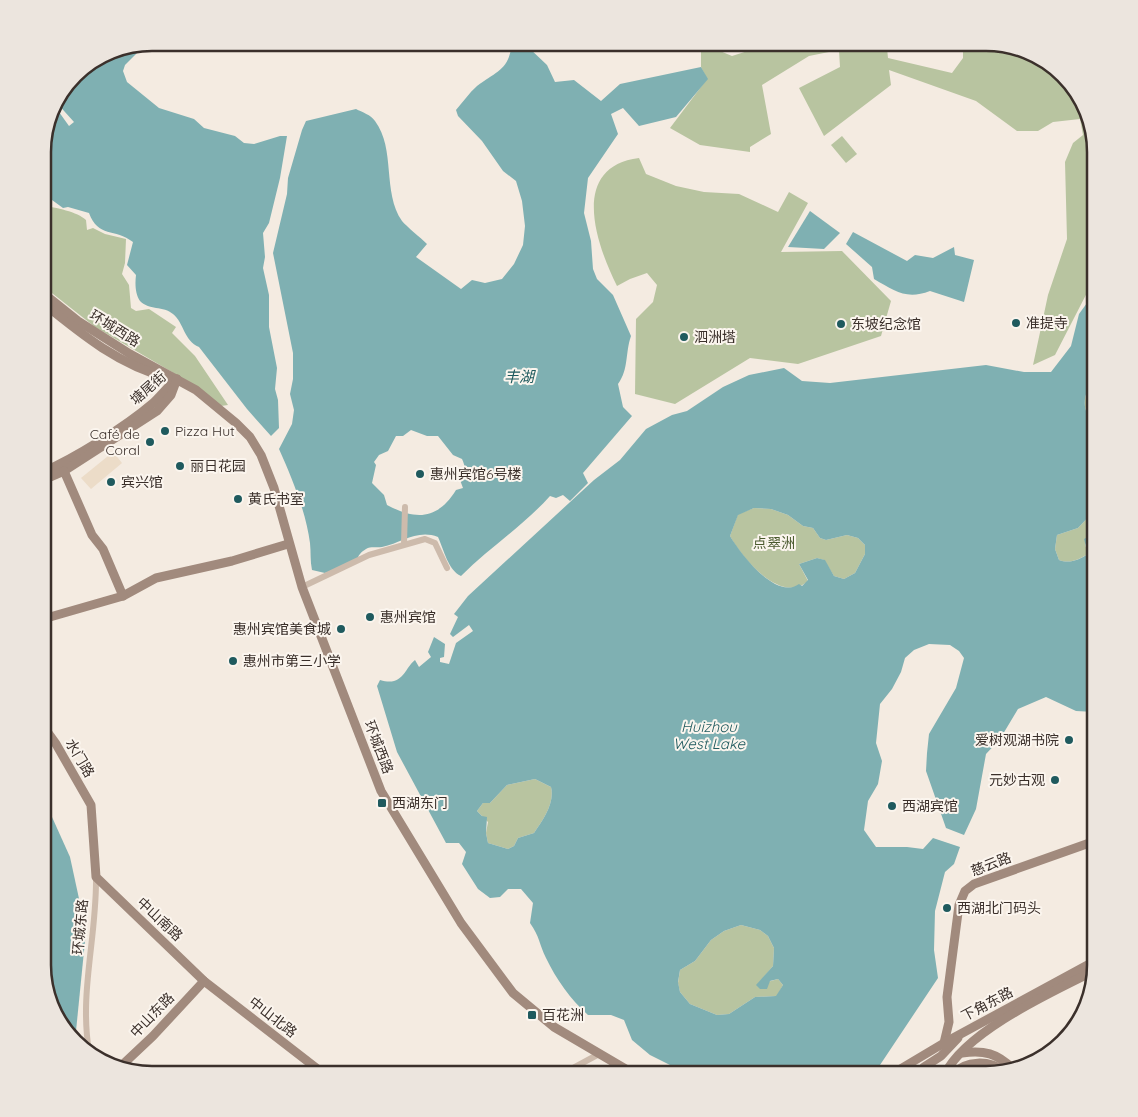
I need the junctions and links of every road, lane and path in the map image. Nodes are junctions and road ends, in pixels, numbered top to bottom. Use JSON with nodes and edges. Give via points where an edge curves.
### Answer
{"nodes":[{"id":1,"x":51,"y":299,"type":"edge"},
{"id":2,"x":51,"y":309,"type":"edge"},
{"id":3,"x":177,"y":379,"type":"junction"},
{"id":4,"x":51,"y":468,"type":"edge"},
{"id":5,"x":64,"y":470,"type":"junction"},
{"id":6,"x":51,"y":476,"type":"edge"},
{"id":7,"x":404,"y":507,"type":"dead end"},
{"id":8,"x":288,"y":544,"type":"junction"},
{"id":9,"x":404,"y":544,"type":"junction"},
{"id":10,"x":447,"y":568,"type":"dead end"},
{"id":11,"x":302,"y":587,"type":"junction"},
{"id":12,"x":123,"y":596,"type":"junction"},
{"id":13,"x":51,"y":616,"type":"edge"},
{"id":14,"x":51,"y":737,"type":"edge"},
{"id":15,"x":91,"y":805,"type":"joint"},
{"id":16,"x":1087,"y":844,"type":"edge"},
{"id":17,"x":96,"y":877,"type":"junction"},
{"id":18,"x":1087,"y":966,"type":"edge"},
{"id":19,"x":1086,"y":974,"type":"edge"},
{"id":20,"x":204,"y":980,"type":"junction"},
{"id":21,"x":949,"y":1022,"type":"junction"},
{"id":22,"x":998,"y":1023,"type":"junction"},
{"id":23,"x":963,"y":1033,"type":"junction"},
{"id":24,"x":88,"y":1042,"type":"edge"},
{"id":25,"x":944,"y":1043,"type":"junction"},
{"id":26,"x":988,"y":1052,"type":"junction"},
{"id":27,"x":599,"y":1054,"type":"junction"},
{"id":28,"x":960,"y":1054,"type":"junction"},
{"id":29,"x":126,"y":1062,"type":"edge"},
{"id":30,"x":1006,"y":1063,"type":"edge"},
{"id":31,"x":993,"y":1065,"type":"edge"},
{"id":32,"x":314,"y":1066,"type":"edge"},
{"id":33,"x":577,"y":1066,"type":"edge"},
{"id":34,"x":620,"y":1066,"type":"edge"},
{"id":35,"x":905,"y":1066,"type":"edge"},
{"id":36,"x":926,"y":1066,"type":"edge"},
{"id":37,"x":951,"y":1066,"type":"edge"},
{"id":38,"x":968,"y":1066,"type":"edge"}],
"edges":[{"from":1,"to":3,"type":"street","name":"环城西路","via":[[130,354]]},
{"from":2,"to":3,"type":"street","name":"环城西路","via":[[102,348],[155,374]]},
{"from":3,"to":4,"type":"street","name":"塘尾街","via":[[133,418]]},
{"from":3,"to":5,"type":"street","name":"塘尾街","via":[[171,395],[157,410]]},
{"from":3,"to":8,"type":"street","name":"环城西路","via":[[196,390],[250,437],[261,454],[274,488]]},
{"from":5,"to":6,"type":"street","name":"塘尾街"},
{"from":5,"to":12,"type":"street"},
{"from":7,"to":9,"type":"street"},
{"from":8,"to":11,"type":"street","name":"环城西路"},
{"from":8,"to":12,"type":"street","via":[[156,578]]},
{"from":9,"to":10,"type":"street","via":[[425,538],[435,543]]},
{"from":9,"to":11,"type":"street","via":[[369,555]]},
{"from":11,"to":27,"type":"street","name":"环城西路","via":[[381,791],[461,923],[513,993],[554,1027]]},
{"from":12,"to":13,"type":"street"},
{"from":14,"to":15,"type":"street","name":"水门路"},
{"from":15,"to":17,"type":"street","name":"环城东路"},
{"from":16,"to":21,"type":"street","name":"慈云路","via":[[965,890],[959,905],[947,997]]},
{"from":17,"to":20,"type":"street","name":"中山南路"},
{"from":17,"to":24,"type":"street","name":"环城东路","via":[[97,900],[85,1025]]},
{"from":18,"to":23,"type":"street","name":"下角东路"},
{"from":19,"to":22,"type":"street","name":"下角东路"},
{"from":20,"to":29,"type":"street","name":"中山东路"},
{"from":20,"to":32,"type":"street","name":"中山北路"},
{"from":21,"to":23,"type":"street"},
{"from":21,"to":25,"type":"street"},
{"from":22,"to":26,"type":"street","via":[[984,1040]]},
{"from":22,"to":28,"type":"street","name":"下角东路"},
{"from":23,"to":25,"type":"street","name":"下角东路"},
{"from":23,"to":36,"type":"street","via":[[941,1056]]},
{"from":25,"to":35,"type":"street","name":"下角东路"},
{"from":26,"to":28,"type":"street"},
{"from":26,"to":30,"type":"street"},
{"from":27,"to":33,"type":"street"},
{"from":27,"to":34,"type":"street","name":"环城西路"},
{"from":28,"to":37,"type":"street","name":"下角东路"},
{"from":31,"to":38,"type":"street","via":[[978,1062]]}]}
